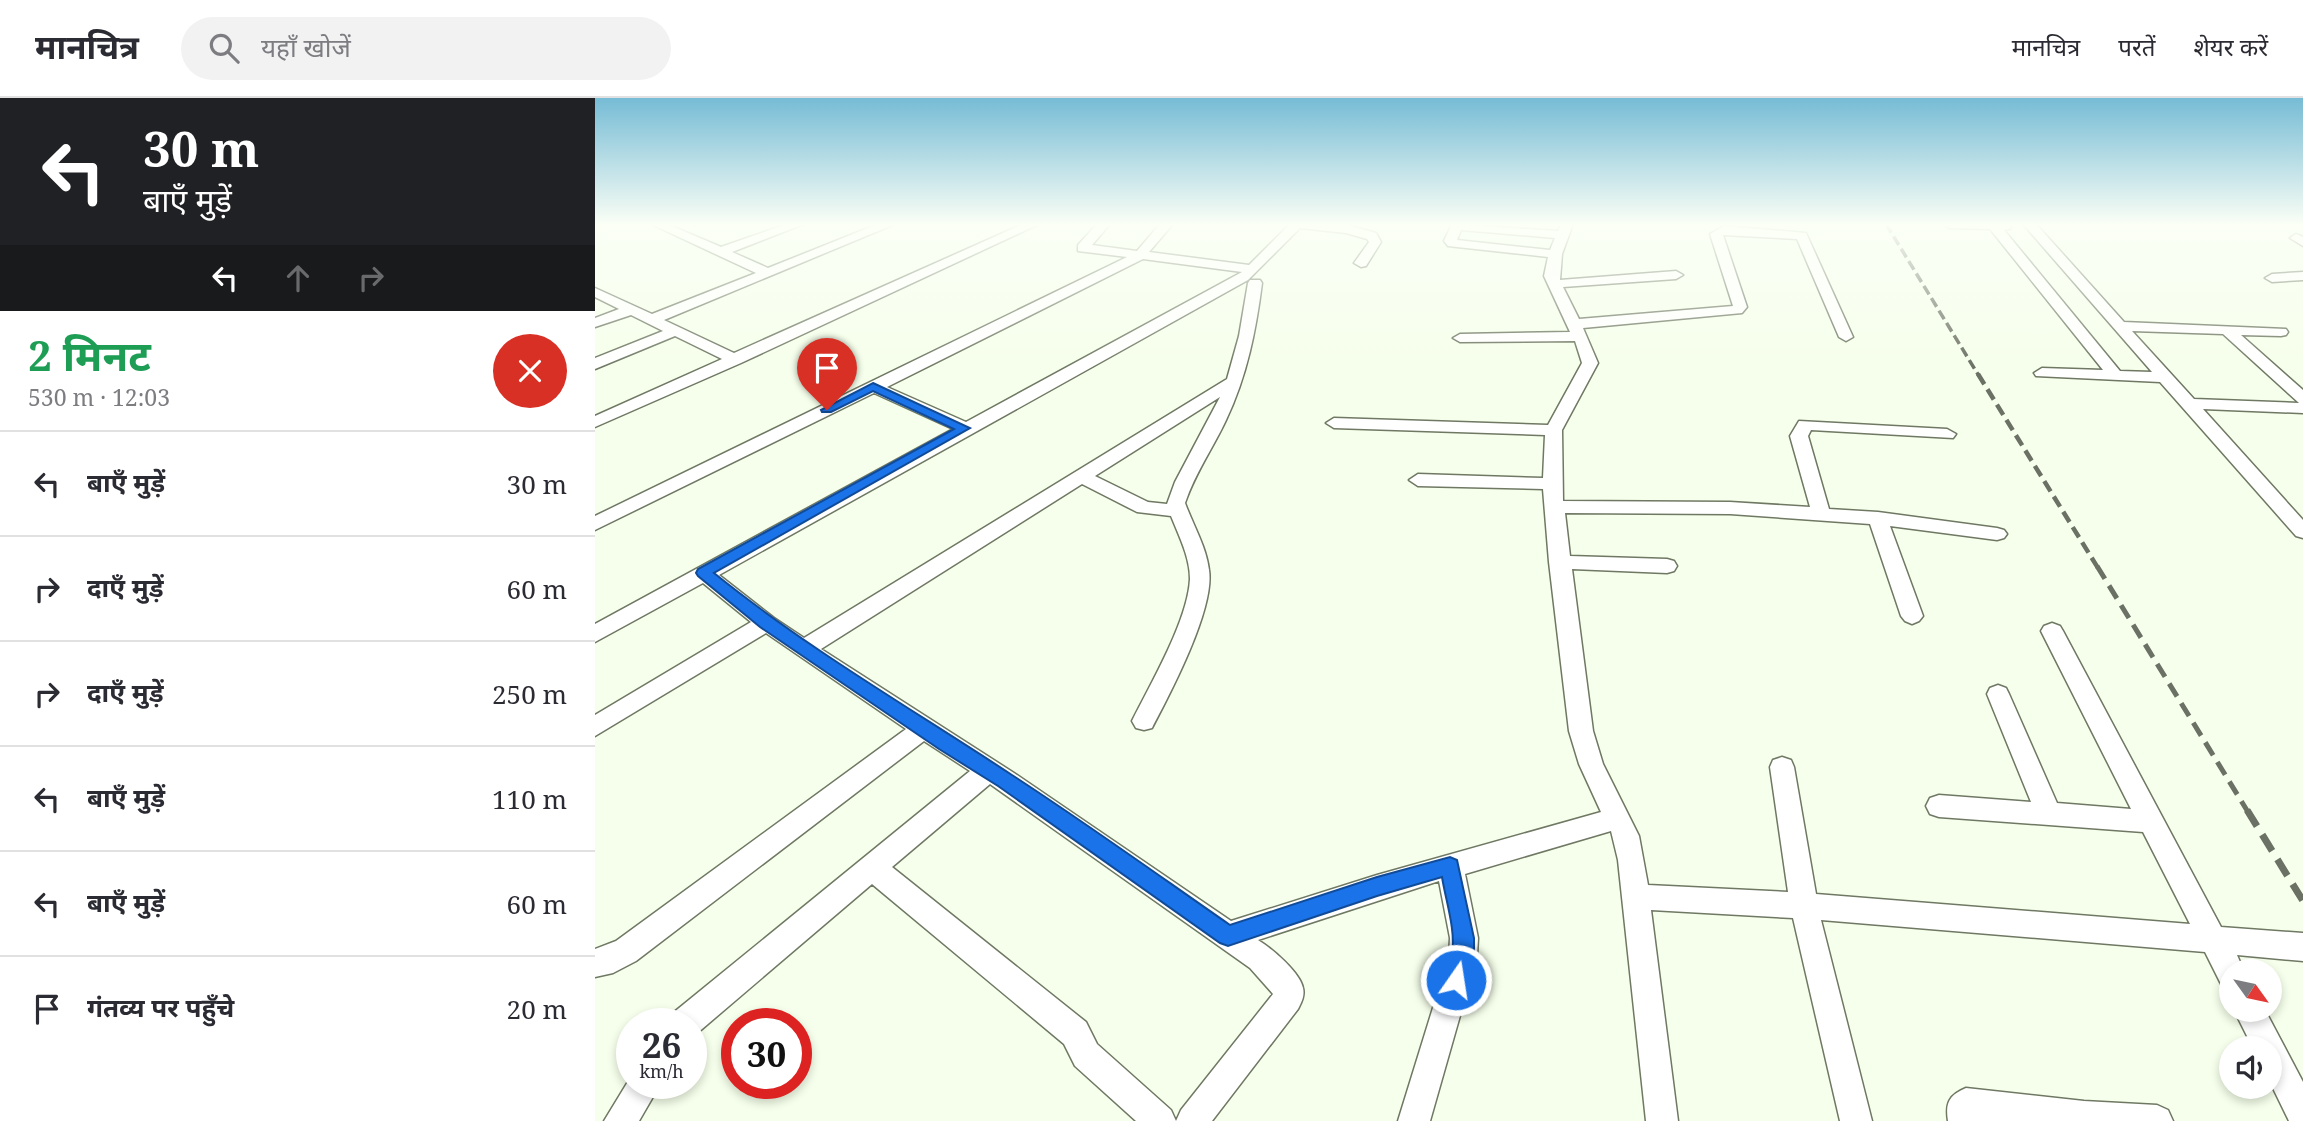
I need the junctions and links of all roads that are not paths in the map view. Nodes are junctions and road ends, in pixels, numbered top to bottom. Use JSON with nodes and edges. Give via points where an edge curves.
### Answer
{"nodes":[{"id":1,"x":765,"y":272,"type":"edge"},
{"id":2,"x":771,"y":272,"type":"edge"},
{"id":3,"x":929,"y":272,"type":"edge"},
{"id":4,"x":1107,"y":272,"type":"edge"},
{"id":5,"x":1228,"y":272,"type":"edge"},
{"id":6,"x":1256,"y":272,"type":"edge"},
{"id":7,"x":1552,"y":272,"type":"edge"},
{"id":8,"x":1729,"y":272,"type":"edge"},
{"id":9,"x":1818,"y":272,"type":"edge"},
{"id":10,"x":2031,"y":272,"type":"edge"},
{"id":11,"x":2071,"y":272,"type":"edge"},
{"id":12,"x":768,"y":273,"type":"junction"},
{"id":13,"x":1676,"y":275,"type":"dead end"},
{"id":14,"x":1252,"y":276,"type":"junction"},
{"id":15,"x":2303,"y":276,"type":"edge"},
{"id":16,"x":2272,"y":278,"type":"dead end"},
{"id":17,"x":1555,"y":284,"type":"junction"},
{"id":18,"x":595,"y":292,"type":"edge"},
{"id":19,"x":630,"y":310,"type":"junction"},
{"id":20,"x":650,"y":320,"type":"junction"},
{"id":21,"x":595,"y":323,"type":"edge"},
{"id":22,"x":2119,"y":326,"type":"junction"},
{"id":23,"x":1577,"y":330,"type":"junction"},
{"id":24,"x":2227,"y":330,"type":"junction"},
{"id":25,"x":673,"y":332,"type":"junction"},
{"id":26,"x":2281,"y":332,"type":"dead end"},
{"id":27,"x":1846,"y":337,"type":"dead end"},
{"id":28,"x":1460,"y":338,"type":"dead end"},
{"id":29,"x":736,"y":360,"type":"junction"},
{"id":30,"x":595,"y":364,"type":"edge"},
{"id":31,"x":2042,"y":373,"type":"dead end"},
{"id":32,"x":2116,"y":376,"type":"junction"},
{"id":33,"x":2165,"y":377,"type":"junction"},
{"id":34,"x":1234,"y":381,"type":"junction"},
{"id":35,"x":873,"y":387,"type":"junction"},
{"id":36,"x":2303,"y":399,"type":"edge"},
{"id":37,"x":2189,"y":404,"type":"junction"},
{"id":38,"x":2303,"y":408,"type":"edge"},
{"id":39,"x":595,"y":422,"type":"edge"},
{"id":40,"x":1334,"y":423,"type":"dead end"},
{"id":41,"x":964,"y":428,"type":"junction"},
{"id":42,"x":1554,"y":430,"type":"junction"},
{"id":43,"x":1947,"y":434,"type":"dead end"},
{"id":44,"x":1081,"y":476,"type":"junction"},
{"id":45,"x":1418,"y":480,"type":"dead end"},
{"id":46,"x":1552,"y":484,"type":"junction"},
{"id":47,"x":1555,"y":507,"type":"junction"},
{"id":48,"x":1179,"y":510,"type":"junction"},
{"id":49,"x":1821,"y":514,"type":"junction"},
{"id":50,"x":1878,"y":518,"type":"junction"},
{"id":51,"x":595,"y":524,"type":"edge"},
{"id":52,"x":2302,"y":529,"type":"edge"},
{"id":53,"x":1997,"y":534,"type":"dead end"},
{"id":54,"x":1559,"y":562,"type":"junction"},
{"id":55,"x":1667,"y":566,"type":"dead end"},
{"id":56,"x":703,"y":573,"type":"junction"},
{"id":57,"x":1912,"y":617,"type":"dead end"},
{"id":58,"x":766,"y":623,"type":"junction"},
{"id":59,"x":2052,"y":631,"type":"dead end"},
{"id":60,"x":595,"y":634,"type":"edge"},
{"id":61,"x":805,"y":648,"type":"junction"},
{"id":62,"x":1998,"y":694,"type":"dead end"},
{"id":63,"x":1144,"y":721,"type":"dead end"},
{"id":64,"x":595,"y":727,"type":"edge"},
{"id":65,"x":923,"y":729,"type":"junction"},
{"id":66,"x":1782,"y":767,"type":"dead end"},
{"id":67,"x":989,"y":771,"type":"junction"},
{"id":68,"x":1939,"y":806,"type":"dead end"},
{"id":69,"x":2049,"y":814,"type":"junction"},
{"id":70,"x":1618,"y":818,"type":"junction"},
{"id":71,"x":2151,"y":821,"type":"junction"},
{"id":72,"x":1450,"y":866,"type":"junction"},
{"id":73,"x":872,"y":867,"type":"junction"},
{"id":74,"x":1637,"y":897,"type":"junction"},
{"id":75,"x":1804,"y":906,"type":"junction"},
{"id":76,"x":1228,"y":936,"type":"junction"},
{"id":77,"x":2214,"y":941,"type":"junction"},
{"id":78,"x":2303,"y":947,"type":"edge"},
{"id":79,"x":2223,"y":959,"type":"edge"},
{"id":80,"x":595,"y":963,"type":"edge"},
{"id":81,"x":703,"y":1008,"type":"edge"},
{"id":82,"x":2282,"y":1074,"type":"edge"},
{"id":83,"x":634,"y":1099,"type":"edge"},
{"id":84,"x":2303,"y":1115,"type":"edge"},
{"id":85,"x":620,"y":1121,"type":"edge"},
{"id":86,"x":1160,"y":1121,"type":"edge"},
{"id":87,"x":1192,"y":1121,"type":"edge"},
{"id":88,"x":1414,"y":1121,"type":"edge"},
{"id":89,"x":1662,"y":1121,"type":"edge"},
{"id":90,"x":1856,"y":1121,"type":"edge"},
{"id":91,"x":1964,"y":1121,"type":"edge"},
{"id":92,"x":2157,"y":1121,"type":"edge"}],
"edges":[{"from":1,"to":12,"type":"street"},
{"from":2,"to":12,"type":"street"},
{"from":3,"to":29,"type":"street"},
{"from":4,"to":35,"type":"street"},
{"from":5,"to":14,"type":"street"},
{"from":6,"to":14,"type":"street"},
{"from":7,"to":17,"type":"street"},
{"from":8,"to":23,"type":"street","via":[[1740,307],[1737,310]]},
{"from":9,"to":27,"type":"street"},
{"from":10,"to":32,"type":"street"},
{"from":11,"to":22,"type":"street"},
{"from":12,"to":20,"type":"street"},
{"from":13,"to":17,"type":"street"},
{"from":14,"to":34,"type":"street","via":[[1247,344]]},
{"from":14,"to":41,"type":"street"},
{"from":15,"to":16,"type":"street"},
{"from":17,"to":23,"type":"street"},
{"from":18,"to":19,"type":"street"},
{"from":19,"to":20,"type":"street"},
{"from":19,"to":21,"type":"street"},
{"from":20,"to":25,"type":"street"},
{"from":22,"to":24,"type":"street"},
{"from":22,"to":33,"type":"street"},
{"from":23,"to":28,"type":"street"},
{"from":23,"to":42,"type":"street","via":[[1589,355],[1588,370]]},
{"from":24,"to":26,"type":"street"},
{"from":24,"to":36,"type":"street"},
{"from":25,"to":29,"type":"street"},
{"from":25,"to":30,"type":"street"},
{"from":29,"to":39,"type":"street"},
{"from":31,"to":32,"type":"street"},
{"from":32,"to":33,"type":"street"},
{"from":33,"to":37,"type":"street"},
{"from":34,"to":44,"type":"street"},
{"from":34,"to":48,"type":"street","via":[[1178,497]]},
{"from":35,"to":41,"type":"street"},
{"from":35,"to":51,"type":"street"},
{"from":37,"to":38,"type":"street"},
{"from":37,"to":52,"type":"street"},
{"from":40,"to":42,"type":"street"},
{"from":41,"to":56,"type":"street"},
{"from":42,"to":46,"type":"street"},
{"from":43,"to":49,"type":"street","via":[[1805,425],[1799,436]]},
{"from":44,"to":48,"type":"street","via":[[1144,508]]},
{"from":44,"to":61,"type":"street"},
{"from":45,"to":46,"type":"street"},
{"from":46,"to":47,"type":"street"},
{"from":47,"to":49,"type":"street","via":[[1730,508]]},
{"from":47,"to":54,"type":"street"},
{"from":48,"to":63,"type":"street","via":[[1195,555],[1198,588],[1192,614]]},
{"from":49,"to":50,"type":"street"},
{"from":50,"to":53,"type":"street"},
{"from":50,"to":57,"type":"street"},
{"from":54,"to":55,"type":"street"},
{"from":54,"to":70,"type":"street","via":[[1581,731],[1591,764]]},
{"from":56,"to":58,"type":"street"},
{"from":56,"to":60,"type":"street"},
{"from":58,"to":61,"type":"street"},
{"from":58,"to":64,"type":"street"},
{"from":59,"to":71,"type":"street"},
{"from":61,"to":65,"type":"street"},
{"from":62,"to":69,"type":"street"},
{"from":65,"to":67,"type":"street"},
{"from":65,"to":80,"type":"street","via":[[626,951]]},
{"from":66,"to":75,"type":"street"},
{"from":67,"to":73,"type":"street"},
{"from":67,"to":76,"type":"street"},
{"from":68,"to":69,"type":"street"},
{"from":69,"to":71,"type":"street"},
{"from":70,"to":72,"type":"street"},
{"from":70,"to":74,"type":"street","via":[[1626,836]]},
{"from":71,"to":77,"type":"street"},
{"from":72,"to":76,"type":"street"},
{"from":72,"to":88,"type":"street","via":[[1464,938],[1463,956]]},
{"from":73,"to":81,"type":"street"},
{"from":73,"to":86,"type":"street","via":[[1075,1033],[1086,1055]]},
{"from":74,"to":75,"type":"street"},
{"from":74,"to":89,"type":"street"},
{"from":75,"to":77,"type":"street"},
{"from":75,"to":90,"type":"street"},
{"from":76,"to":87,"type":"street","via":[[1279,977],[1289,989],[1289,997]]},
{"from":77,"to":78,"type":"street"},
{"from":77,"to":79,"type":"street"},
{"from":82,"to":84,"type":"street"},
{"from":83,"to":85,"type":"street"},
{"from":91,"to":92,"type":"street","via":[[1962,1108],[1966,1104]]}]}
